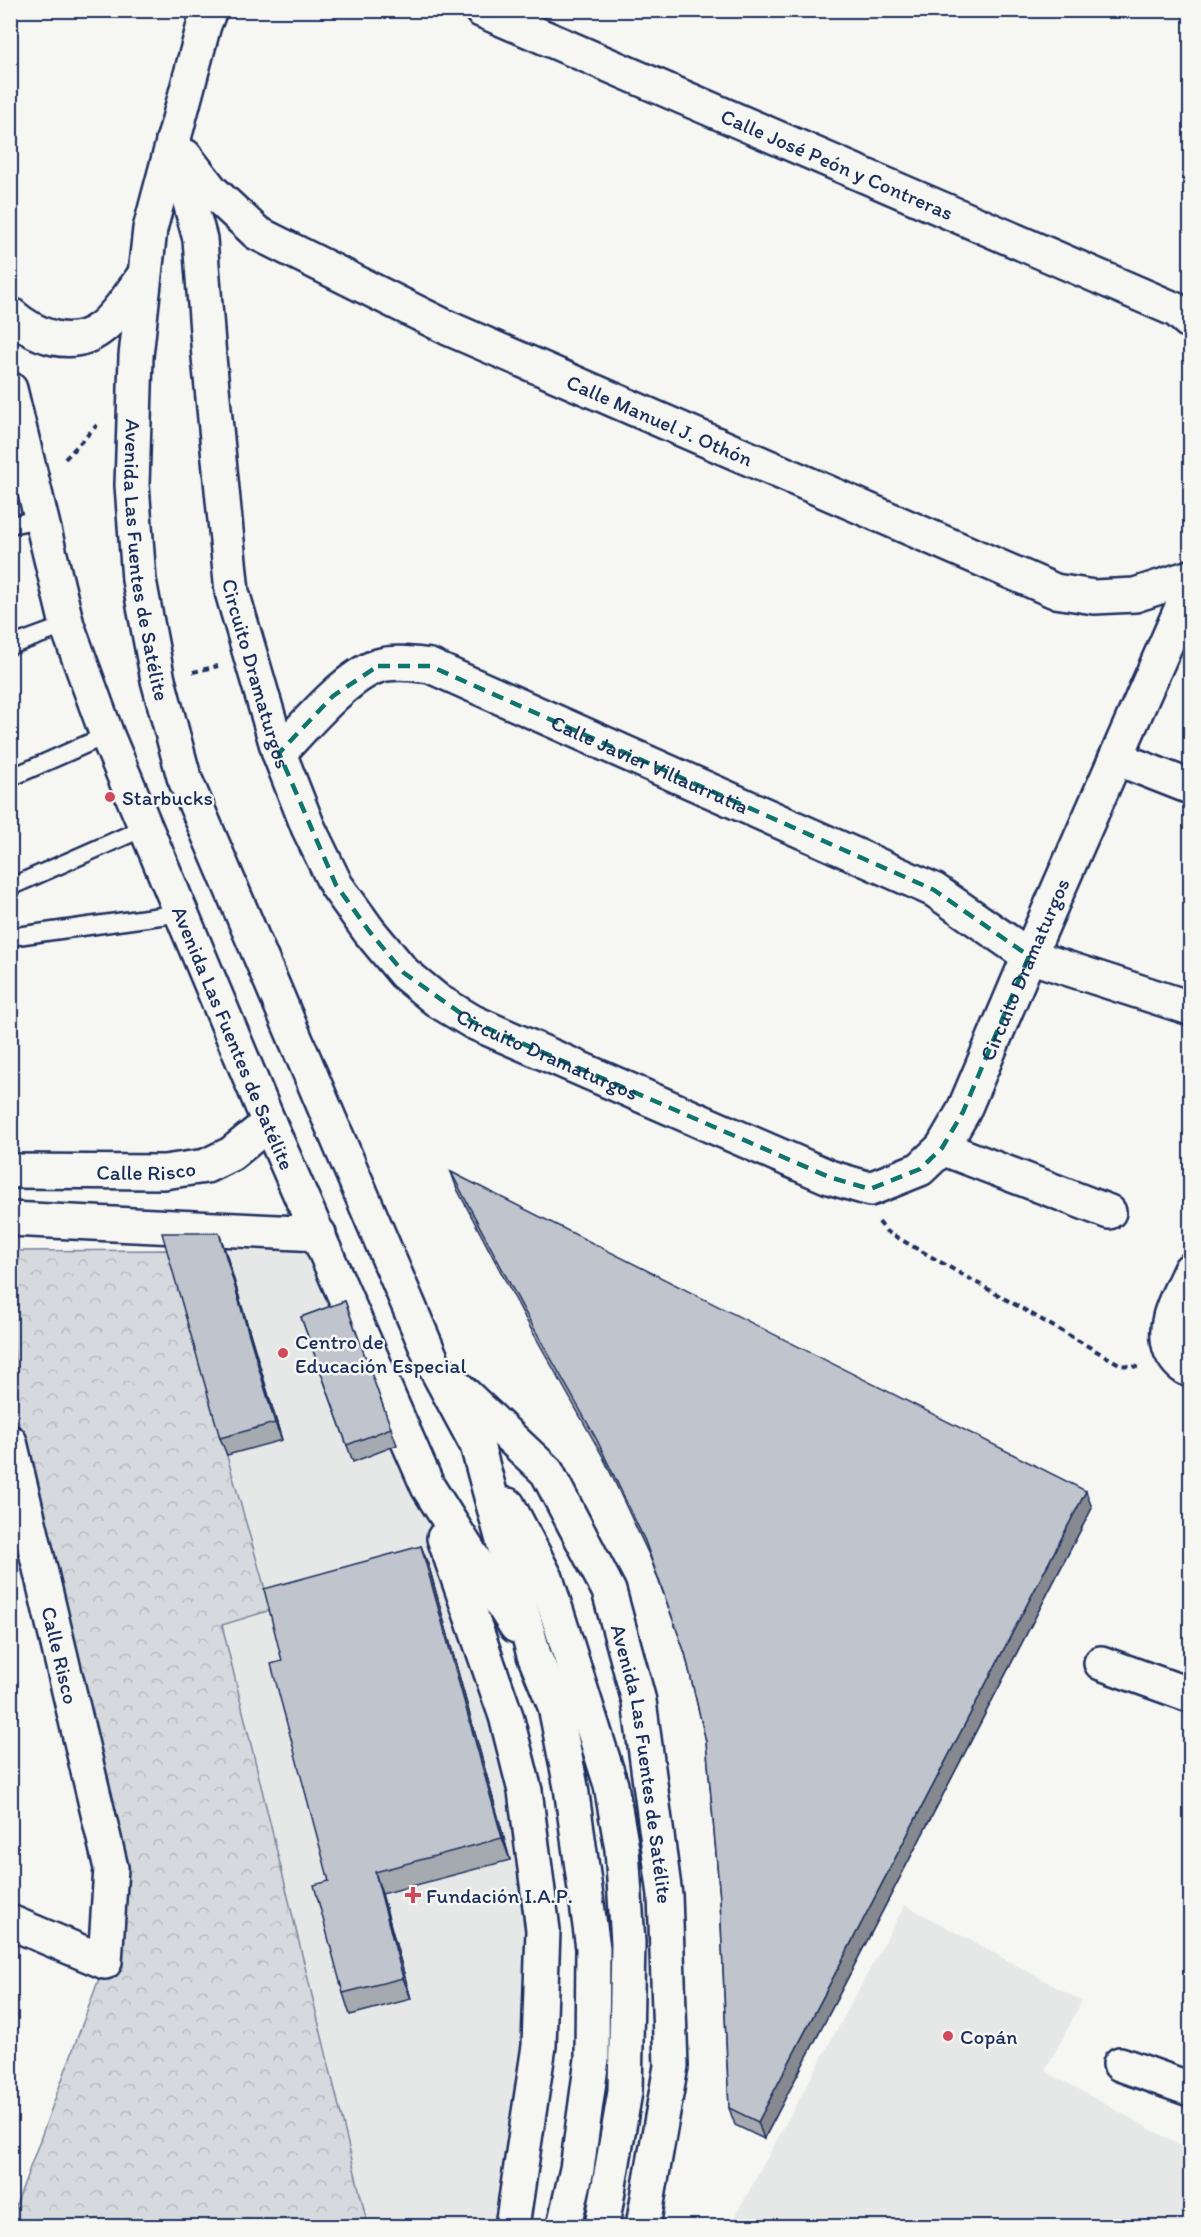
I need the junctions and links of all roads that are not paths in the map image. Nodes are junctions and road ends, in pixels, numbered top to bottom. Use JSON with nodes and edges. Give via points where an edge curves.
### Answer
{"nodes":[{"id":1,"x":481,"y":10,"type":"edge"},
{"id":2,"x":213,"y":15,"type":"edge"},
{"id":3,"x":173,"y":140,"type":"junction"},
{"id":4,"x":144,"y":276,"type":"junction"},
{"id":5,"x":10,"y":315,"type":"edge"},
{"id":6,"x":1191,"y":322,"type":"edge"},
{"id":7,"x":10,"y":389,"type":"edge"},
{"id":8,"x":28,"y":512,"type":"edge"},
{"id":9,"x":1191,"y":577,"type":"edge"},
{"id":10,"x":1191,"y":589,"type":"edge"},
{"id":11,"x":67,"y":625,"type":"junction"},
{"id":12,"x":10,"y":646,"type":"edge"},
{"id":13,"x":107,"y":735,"type":"junction"},
{"id":14,"x":279,"y":753,"type":"junction"},
{"id":15,"x":1116,"y":758,"type":"junction"},
{"id":16,"x":10,"y":778,"type":"edge"},
{"id":17,"x":1191,"y":787,"type":"edge"},
{"id":18,"x":146,"y":827,"type":"junction"},
{"id":19,"x":10,"y":888,"type":"edge"},
{"id":20,"x":182,"y":913,"type":"junction"},
{"id":21,"x":10,"y":937,"type":"edge"},
{"id":22,"x":1029,"y":956,"type":"junction"},
{"id":23,"x":1191,"y":1008,"type":"edge"},
{"id":24,"x":269,"y":1123,"type":"junction"},
{"id":25,"x":942,"y":1148,"type":"junction"},
{"id":26,"x":10,"y":1171,"type":"edge"},
{"id":27,"x":1109,"y":1212,"type":"dead end"},
{"id":28,"x":10,"y":1219,"type":"edge"},
{"id":29,"x":319,"y":1234,"type":"junction"},
{"id":30,"x":1191,"y":1270,"type":"edge"},
{"id":31,"x":1182,"y":1364,"type":"edge"},
{"id":32,"x":434,"y":1365,"type":"junction"},
{"id":33,"x":10,"y":1442,"type":"edge"},
{"id":34,"x":477,"y":1445,"type":"junction"},
{"id":35,"x":428,"y":1487,"type":"junction"},
{"id":36,"x":534,"y":1655,"type":"junction"},
{"id":37,"x":1101,"y":1663,"type":"dead end"},
{"id":38,"x":1191,"y":1695,"type":"edge"},
{"id":39,"x":10,"y":1922,"type":"edge"},
{"id":40,"x":1120,"y":2064,"type":"dead end"},
{"id":41,"x":1191,"y":2089,"type":"edge"},
{"id":42,"x":512,"y":2226,"type":"edge"},
{"id":43,"x":564,"y":2226,"type":"edge"},
{"id":44,"x":602,"y":2226,"type":"edge"},
{"id":45,"x":643,"y":2226,"type":"edge"}],
"edges":[{"from":1,"to":6,"type":"street","name":"Calle José Peón y Contreras","via":[[1176,310]]},
{"from":2,"to":3,"type":"street"},
{"from":3,"to":4,"type":"street","via":[[150,229]]},
{"from":3,"to":9,"type":"street","name":"Calle Manuel J. Othón","via":[[212,191],[257,232],[448,328],[1055,591],[1094,597],[1135,595]]},
{"from":3,"to":14,"type":"street","name":"Circuito Dramaturgos","via":[[200,239],[232,592]]},
{"from":4,"to":5,"type":"street","via":[[116,314],[84,337],[46,337]]},
{"from":4,"to":32,"type":"street","name":"Avenida Las Fuentes de Satélite","via":[[136,357],[132,485],[138,568],[158,680],[184,777]]},
{"from":7,"to":8,"type":"street","name":"Avenida Las Fuentes de Satélite"},
{"from":8,"to":11,"type":"street","name":"Avenida Las Fuentes de Satélite"},
{"from":10,"to":15,"type":"street","name":"Circuito Dramaturgos"},
{"from":11,"to":12,"type":"lane"},
{"from":11,"to":13,"type":"street","name":"Avenida Las Fuentes de Satélite"},
{"from":13,"to":16,"type":"lane"},
{"from":13,"to":18,"type":"street","name":"Avenida Las Fuentes de Satélite"},
{"from":14,"to":22,"type":"street","name":"Calle Javier Villaurrutia","via":[[333,696],[378,666],[430,666],[934,890]]},
{"from":14,"to":25,"type":"street","name":"Circuito Dramaturgos","via":[[336,885],[404,973],[438,1001],[484,1027],[818,1172],[870,1189],[920,1169]]},
{"from":15,"to":17,"type":"street"},
{"from":15,"to":22,"type":"street","name":"Circuito Dramaturgos"},
{"from":18,"to":19,"type":"lane"},
{"from":18,"to":20,"type":"street","name":"Avenida Las Fuentes de Satélite"},
{"from":20,"to":21,"type":"lane"},
{"from":20,"to":24,"type":"street","name":"Avenida Las Fuentes de Satélite"},
{"from":22,"to":23,"type":"street","name":"Calle Javier Villaurrutia"},
{"from":22,"to":25,"type":"street","name":"Circuito Dramaturgos","via":[[963,1112]]},
{"from":24,"to":26,"type":"street","name":"Calle Risco","via":[[231,1154],[206,1166],[164,1172]]},
{"from":24,"to":29,"type":"street","name":"Avenida Las Fuentes de Satélite"},
{"from":25,"to":27,"type":"street"},
{"from":28,"to":29,"type":"street"},
{"from":29,"to":35,"type":"street","name":"Avenida Las Fuentes de Satélite"},
{"from":30,"to":31,"type":"street","via":[[1168,1321],[1166,1339]]},
{"from":32,"to":34,"type":"street","name":"Avenida Las Fuentes de Satélite"},
{"from":32,"to":45,"type":"street","name":"Avenida Las Fuentes de Satélite","via":[[547,1472],[609,1591],[639,1701],[665,1895],[671,2066]]},
{"from":33,"to":39,"type":"street","name":"Calle Risco","via":[[111,1868],[105,1962]]},
{"from":34,"to":36,"type":"street","name":"Avenida Las Fuentes de Satélite"},
{"from":34,"to":44,"type":"street","via":[[546,1578],[611,1785],[622,1849],[628,1943],[625,2092]]},
{"from":35,"to":36,"type":"street","name":"Avenida Las Fuentes de Satélite"},
{"from":35,"to":42,"type":"street","via":[[509,1727],[525,1791],[543,1929],[539,2046]]},
{"from":36,"to":43,"type":"street","name":"Avenida Las Fuentes de Satélite","via":[[555,1706],[571,1787],[593,1948],[592,2059],[577,2169]]},
{"from":37,"to":38,"type":"street"},
{"from":40,"to":41,"type":"street"}]}
